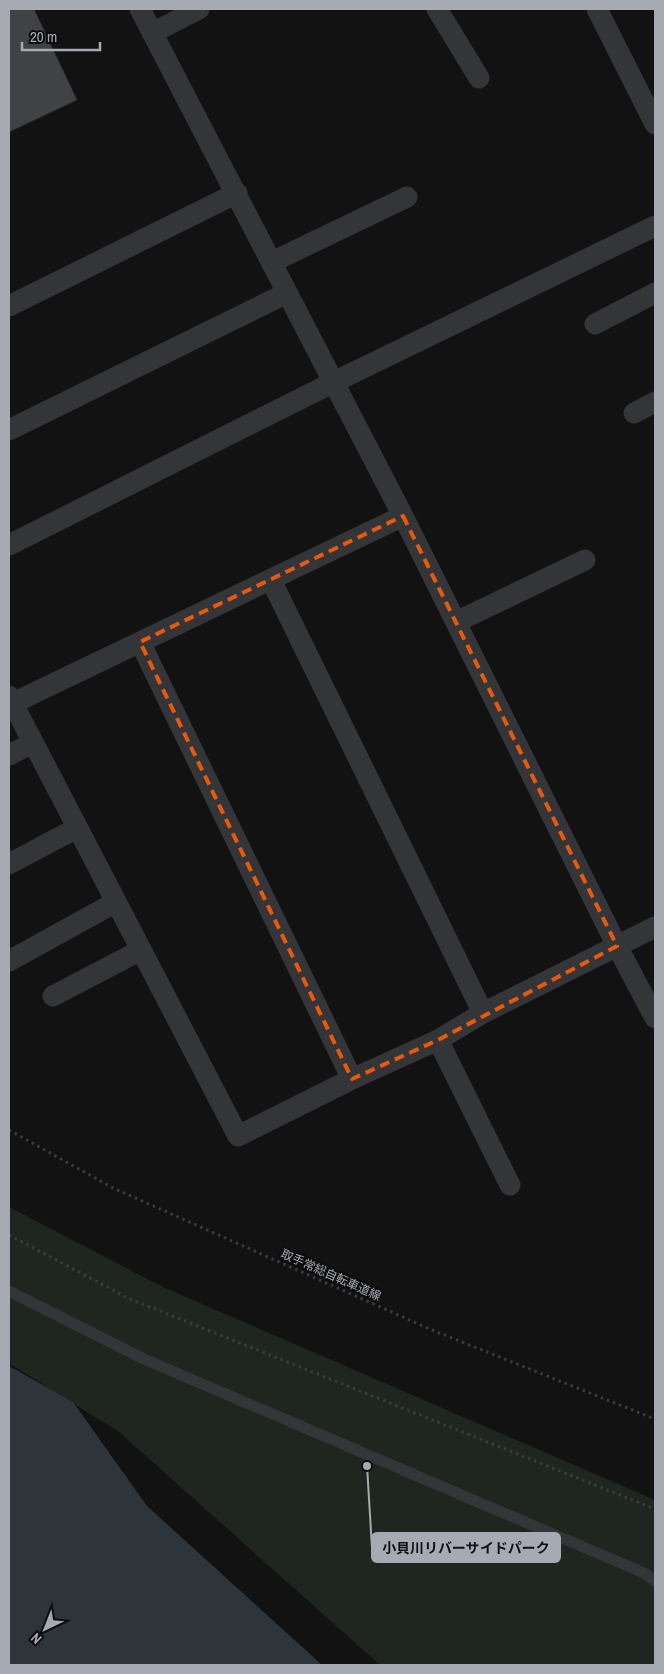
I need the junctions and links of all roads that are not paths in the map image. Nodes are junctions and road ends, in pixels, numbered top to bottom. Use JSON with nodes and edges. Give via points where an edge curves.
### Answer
{"nodes":[{"id":1,"x":140,"y":9,"type":"edge"},
{"id":2,"x":199,"y":9,"type":"edge"},
{"id":3,"x":437,"y":9,"type":"edge"},
{"id":4,"x":604,"y":11,"type":"edge"},
{"id":5,"x":152,"y":33,"type":"junction"},
{"id":6,"x":479,"y":78,"type":"dead end"},
{"id":7,"x":653,"y":115,"type":"edge"},
{"id":8,"x":237,"y":193,"type":"junction"},
{"id":9,"x":407,"y":198,"type":"dead end"},
{"id":10,"x":655,"y":226,"type":"edge"},
{"id":11,"x":272,"y":262,"type":"junction"},
{"id":12,"x":287,"y":293,"type":"junction"},
{"id":13,"x":655,"y":293,"type":"edge"},
{"id":14,"x":9,"y":306,"type":"edge"},
{"id":15,"x":595,"y":324,"type":"dead end"},
{"id":16,"x":332,"y":383,"type":"junction"},
{"id":17,"x":655,"y":402,"type":"edge"},
{"id":18,"x":634,"y":413,"type":"dead end"},
{"id":19,"x":9,"y":430,"type":"edge"},
{"id":20,"x":403,"y":516,"type":"junction"},
{"id":21,"x":9,"y":545,"type":"edge"},
{"id":22,"x":585,"y":560,"type":"dead end"},
{"id":23,"x":271,"y":580,"type":"junction"},
{"id":24,"x":456,"y":622,"type":"junction"},
{"id":25,"x":140,"y":642,"type":"junction"},
{"id":26,"x":10,"y":702,"type":"edge"},
{"id":27,"x":33,"y":743,"type":"junction"},
{"id":28,"x":9,"y":755,"type":"edge"},
{"id":29,"x":77,"y":828,"type":"junction"},
{"id":30,"x":9,"y":864,"type":"edge"},
{"id":31,"x":116,"y":902,"type":"junction"},
{"id":32,"x":655,"y":927,"type":"edge"},
{"id":33,"x":617,"y":946,"type":"junction"},
{"id":34,"x":141,"y":950,"type":"junction"},
{"id":35,"x":9,"y":961,"type":"edge"},
{"id":36,"x":53,"y":996,"type":"dead end"},
{"id":37,"x":483,"y":1013,"type":"junction"},
{"id":38,"x":655,"y":1018,"type":"edge"},
{"id":39,"x":438,"y":1040,"type":"junction"},
{"id":40,"x":352,"y":1079,"type":"junction"},
{"id":41,"x":510,"y":1185,"type":"dead end"},
{"id":42,"x":9,"y":1291,"type":"edge"},
{"id":43,"x":655,"y":1581,"type":"edge"}],
"edges":[{"from":1,"to":5,"type":"street"},
{"from":2,"to":5,"type":"street"},
{"from":3,"to":6,"type":"street"},
{"from":4,"to":7,"type":"street"},
{"from":5,"to":8,"type":"street"},
{"from":8,"to":11,"type":"street"},
{"from":8,"to":14,"type":"street"},
{"from":9,"to":11,"type":"street"},
{"from":10,"to":16,"type":"street"},
{"from":11,"to":12,"type":"street"},
{"from":12,"to":16,"type":"street"},
{"from":12,"to":19,"type":"street"},
{"from":13,"to":15,"type":"street"},
{"from":16,"to":20,"type":"street"},
{"from":16,"to":21,"type":"street"},
{"from":17,"to":18,"type":"street"},
{"from":20,"to":23,"type":"street"},
{"from":20,"to":24,"type":"street"},
{"from":22,"to":24,"type":"street"},
{"from":23,"to":25,"type":"street"},
{"from":23,"to":37,"type":"street"},
{"from":24,"to":33,"type":"street"},
{"from":25,"to":26,"type":"street"},
{"from":25,"to":40,"type":"street"},
{"from":26,"to":27,"type":"street"},
{"from":27,"to":28,"type":"street"},
{"from":27,"to":29,"type":"street"},
{"from":29,"to":30,"type":"street"},
{"from":29,"to":31,"type":"street"},
{"from":31,"to":34,"type":"street"},
{"from":31,"to":35,"type":"street"},
{"from":32,"to":33,"type":"street"},
{"from":33,"to":37,"type":"street"},
{"from":33,"to":38,"type":"street"},
{"from":34,"to":36,"type":"street"},
{"from":34,"to":40,"type":"street","via":[[238,1136]]},
{"from":37,"to":39,"type":"street"},
{"from":39,"to":40,"type":"street"},
{"from":39,"to":41,"type":"street"},
{"from":42,"to":43,"type":"lane","via":[[144,1359],[644,1573]]}]}
